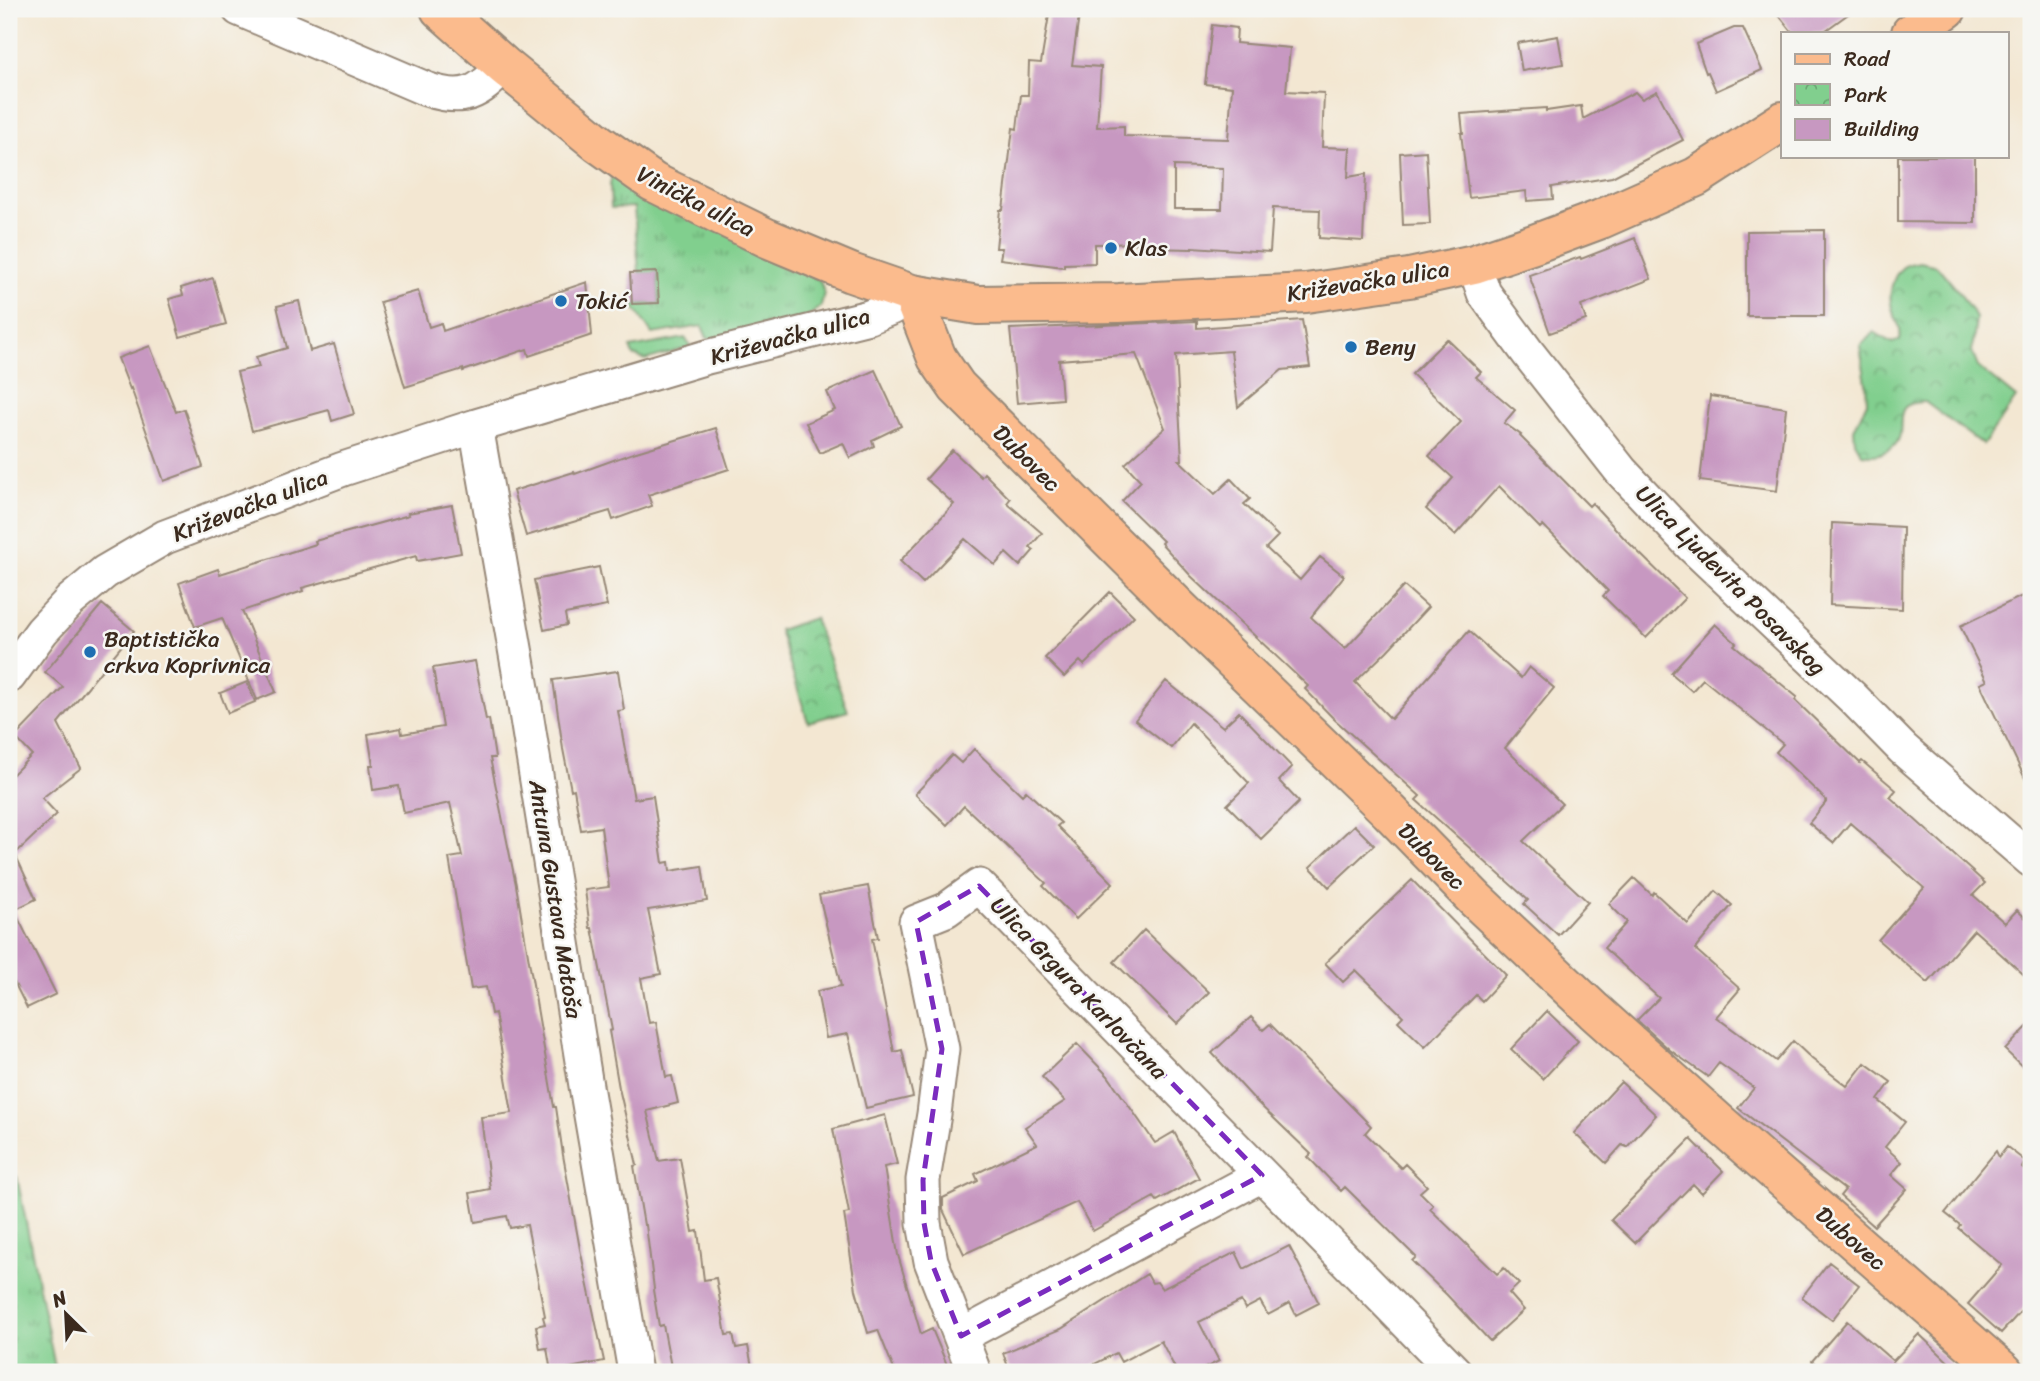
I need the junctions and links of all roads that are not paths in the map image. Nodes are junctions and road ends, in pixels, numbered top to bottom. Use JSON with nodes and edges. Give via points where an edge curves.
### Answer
{"nodes":[{"id":1,"x":239,"y":9,"type":"edge"},
{"id":2,"x":440,"y":9,"type":"edge"},
{"id":3,"x":504,"y":66,"type":"junction"},
{"id":4,"x":1781,"y":122,"type":"edge"},
{"id":5,"x":1474,"y":264,"type":"junction"},
{"id":6,"x":912,"y":294,"type":"junction"},
{"id":7,"x":476,"y":426,"type":"junction"},
{"id":8,"x":9,"y":676,"type":"edge"},
{"id":9,"x":2031,"y":860,"type":"edge"},
{"id":10,"x":1262,"y":1175,"type":"junction"},
{"id":11,"x":961,"y":1336,"type":"junction"},
{"id":12,"x":635,"y":1372,"type":"edge"},
{"id":13,"x":974,"y":1372,"type":"edge"},
{"id":14,"x":1455,"y":1372,"type":"edge"},
{"id":15,"x":2004,"y":1372,"type":"edge"}],
"edges":[{"from":1,"to":3,"type":"street","via":[[446,96],[469,94]]},
{"from":2,"to":3,"type":"main road","name":"Vinička ulica"},
{"from":3,"to":6,"type":"main road","name":"Vinička ulica","via":[[653,182],[767,238]]},
{"from":4,"to":5,"type":"main road","name":"Križevačka ulica","via":[[1696,177]]},
{"from":5,"to":6,"type":"main road","name":"Križevačka ulica","via":[[1306,293],[1119,303],[978,305]]},
{"from":5,"to":9,"type":"street","name":"Ulica Ljudevita Posavskog","via":[[1484,293],[1621,471],[1691,545],[1903,749]]},
{"from":6,"to":7,"type":"street","name":"Križevačka ulica","via":[[869,317],[707,357]]},
{"from":6,"to":15,"type":"main road","name":"Dubovec","via":[[937,358],[957,387],[1160,590],[1594,1011]]},
{"from":7,"to":8,"type":"street","name":"Križevačka ulica","via":[[343,469],[157,541],[105,572],[70,601]]},
{"from":7,"to":12,"type":"street","name":"Antuna Gustava Matoša"},
{"from":10,"to":11,"type":"street"},
{"from":10,"to":11,"type":"street","name":"Ulica Grgura Karlovčana","via":[[979,886],[946,910],[916,922],[942,1049],[923,1180],[924,1223],[930,1261]]},
{"from":10,"to":14,"type":"street","name":"Ulica Grgura Karlovčana"},
{"from":11,"to":13,"type":"street","name":"Ulica Grgura Karlovčana"}]}
